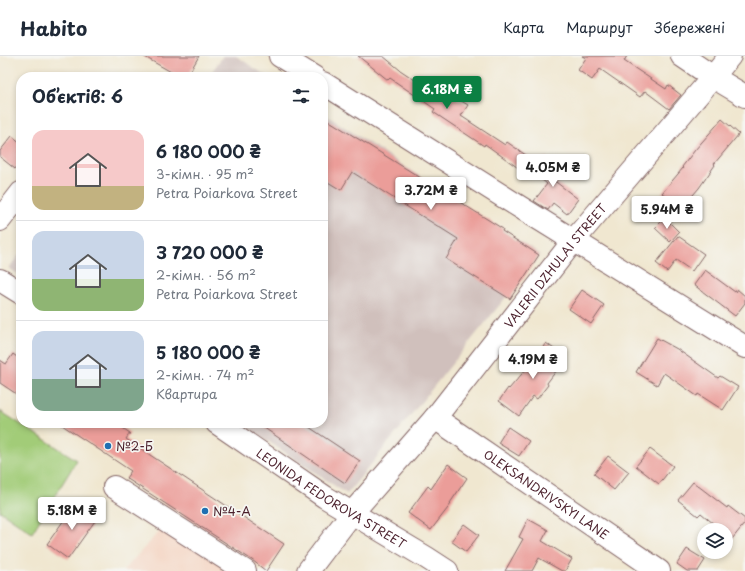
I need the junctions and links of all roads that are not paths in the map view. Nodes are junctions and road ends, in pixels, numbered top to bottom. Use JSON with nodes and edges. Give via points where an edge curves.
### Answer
{"nodes":[{"id":1,"x":280,"y":56,"type":"edge"},
{"id":2,"x":682,"y":56,"type":"edge"},
{"id":3,"x":730,"y":56,"type":"edge"},
{"id":4,"x":306,"y":72,"type":"edge"},
{"id":5,"x":713,"y":77,"type":"junction"},
{"id":6,"x":328,"y":86,"type":"edge"},
{"id":7,"x":745,"y":96,"type":"edge"},
{"id":8,"x":16,"y":199,"type":"edge"},
{"id":9,"x":0,"y":220,"type":"edge"},
{"id":10,"x":574,"y":240,"type":"junction"},
{"id":11,"x":0,"y":280,"type":"edge"},
{"id":12,"x":16,"y":291,"type":"edge"},
{"id":13,"x":745,"y":347,"type":"edge"},
{"id":14,"x":435,"y":418,"type":"junction"},
{"id":15,"x":224,"y":428,"type":"edge"},
{"id":16,"x":114,"y":487,"type":"dead end"},
{"id":17,"x":352,"y":513,"type":"junction"},
{"id":18,"x":245,"y":571,"type":"edge"},
{"id":19,"x":308,"y":571,"type":"edge"},
{"id":20,"x":447,"y":571,"type":"edge"},
{"id":21,"x":659,"y":571,"type":"edge"}],
"edges":[{"from":1,"to":4,"type":"street"},
{"from":2,"to":5,"type":"street"},
{"from":3,"to":5,"type":"street","name":"VALERII DZHULAI STREET"},
{"from":5,"to":7,"type":"street"},
{"from":5,"to":10,"type":"street","name":"VALERII DZHULAI STREET"},
{"from":6,"to":10,"type":"street"},
{"from":8,"to":9,"type":"street"},
{"from":10,"to":13,"type":"street"},
{"from":10,"to":14,"type":"street","name":"VALERII DZHULAI STREET"},
{"from":11,"to":12,"type":"street"},
{"from":14,"to":17,"type":"street","name":"VALERII DZHULAI STREET"},
{"from":14,"to":21,"type":"street","name":"OLEKSANDRIVSKYI LANE"},
{"from":15,"to":17,"type":"street","name":"LEONIDA FEDOROVA STREET"},
{"from":16,"to":18,"type":"street"},
{"from":17,"to":19,"type":"street","name":"VALERII DZHULAI STREET"},
{"from":17,"to":20,"type":"street","name":"LEONIDA FEDOROVA STREET"}]}
